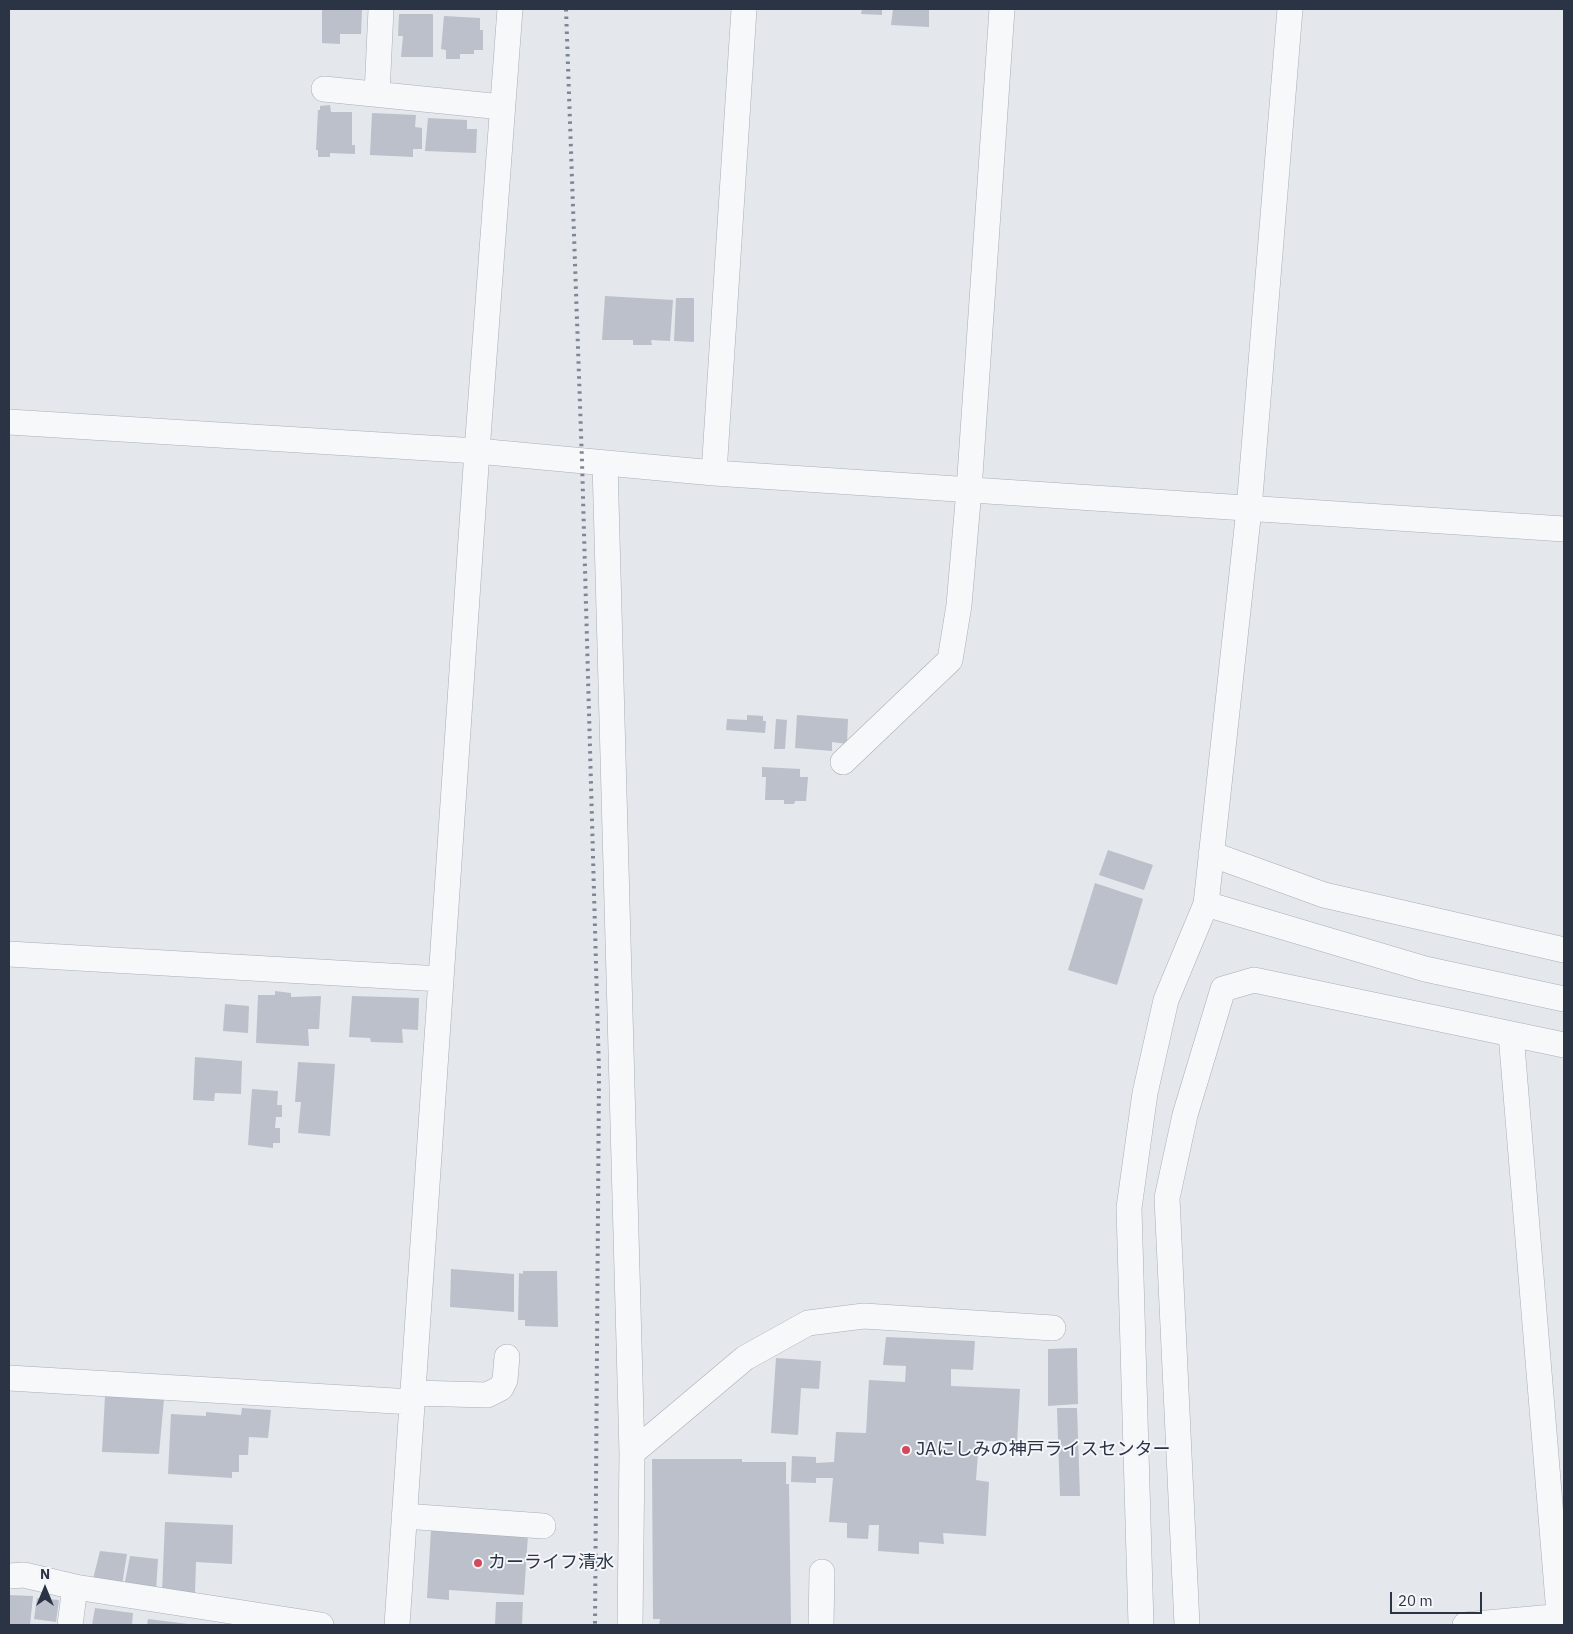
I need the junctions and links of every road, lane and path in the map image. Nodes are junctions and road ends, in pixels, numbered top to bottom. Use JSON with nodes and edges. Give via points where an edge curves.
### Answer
{"nodes":[{"id":1,"x":381,"y":9,"type":"edge"},
{"id":2,"x":510,"y":9,"type":"edge"},
{"id":3,"x":744,"y":9,"type":"edge"},
{"id":4,"x":1002,"y":9,"type":"edge"},
{"id":5,"x":1290,"y":9,"type":"edge"},
{"id":6,"x":324,"y":89,"type":"dead end"},
{"id":7,"x":377,"y":94,"type":"junction"},
{"id":8,"x":502,"y":107,"type":"junction"},
{"id":9,"x":9,"y":422,"type":"edge"},
{"id":10,"x":477,"y":451,"type":"junction"},
{"id":11,"x":605,"y":463,"type":"junction"},
{"id":12,"x":714,"y":473,"type":"junction"},
{"id":13,"x":969,"y":490,"type":"junction"},
{"id":14,"x":1250,"y":509,"type":"junction"},
{"id":15,"x":1564,"y":529,"type":"edge"},
{"id":16,"x":843,"y":762,"type":"dead end"},
{"id":17,"x":1211,"y":854,"type":"junction"},
{"id":18,"x":1206,"y":904,"type":"junction"},
{"id":19,"x":1564,"y":950,"type":"edge"},
{"id":20,"x":9,"y":954,"type":"edge"},
{"id":21,"x":441,"y":979,"type":"junction"},
{"id":22,"x":1564,"y":999,"type":"edge"},
{"id":23,"x":1510,"y":1034,"type":"junction"},
{"id":24,"x":1564,"y":1045,"type":"edge"},
{"id":25,"x":1053,"y":1328,"type":"dead end"},
{"id":26,"x":507,"y":1357,"type":"dead end"},
{"id":27,"x":9,"y":1378,"type":"edge"},
{"id":28,"x":412,"y":1397,"type":"junction"},
{"id":29,"x":632,"y":1453,"type":"junction"},
{"id":30,"x":404,"y":1516,"type":"junction"},
{"id":31,"x":543,"y":1526,"type":"dead end"},
{"id":32,"x":822,"y":1572,"type":"dead end"},
{"id":33,"x":9,"y":1576,"type":"edge"},
{"id":34,"x":75,"y":1587,"type":"junction"},
{"id":35,"x":1561,"y":1619,"type":"edge"},
{"id":36,"x":70,"y":1625,"type":"edge"},
{"id":37,"x":321,"y":1625,"type":"edge"},
{"id":38,"x":397,"y":1625,"type":"edge"},
{"id":39,"x":630,"y":1625,"type":"edge"},
{"id":40,"x":821,"y":1625,"type":"edge"},
{"id":41,"x":1141,"y":1625,"type":"edge"},
{"id":42,"x":1187,"y":1625,"type":"edge"},
{"id":43,"x":1465,"y":1625,"type":"edge"}],
"edges":[{"from":1,"to":7,"type":"street"},
{"from":2,"to":8,"type":"street"},
{"from":3,"to":12,"type":"street"},
{"from":4,"to":13,"type":"street"},
{"from":5,"to":14,"type":"street"},
{"from":6,"to":7,"type":"street"},
{"from":7,"to":8,"type":"street"},
{"from":8,"to":10,"type":"street"},
{"from":9,"to":10,"type":"street"},
{"from":10,"to":11,"type":"street"},
{"from":10,"to":21,"type":"street"},
{"from":11,"to":12,"type":"street"},
{"from":11,"to":29,"type":"street"},
{"from":12,"to":13,"type":"street"},
{"from":13,"to":14,"type":"street"},
{"from":13,"to":16,"type":"street","via":[[959,605],[950,660]]},
{"from":14,"to":15,"type":"street"},
{"from":14,"to":17,"type":"street"},
{"from":17,"to":18,"type":"street"},
{"from":17,"to":19,"type":"street","via":[[1324,896]]},
{"from":18,"to":22,"type":"street","via":[[1425,969]]},
{"from":18,"to":41,"type":"street","via":[[1166,1000],[1145,1093],[1129,1208]]},
{"from":20,"to":21,"type":"street"},
{"from":21,"to":28,"type":"street"},
{"from":23,"to":24,"type":"street"},
{"from":23,"to":35,"type":"street"},
{"from":23,"to":42,"type":"street","via":[[1254,980],[1222,989],[1185,1115],[1167,1198]]},
{"from":25,"to":29,"type":"street","via":[[864,1316],[808,1323],[745,1358]]},
{"from":26,"to":28,"type":"street","via":[[501,1388],[487,1395]]},
{"from":27,"to":28,"type":"street"},
{"from":28,"to":30,"type":"street"},
{"from":29,"to":39,"type":"street"},
{"from":30,"to":31,"type":"street"},
{"from":30,"to":38,"type":"street"},
{"from":32,"to":40,"type":"street"},
{"from":33,"to":34,"type":"street","via":[[24,1575]]},
{"from":34,"to":36,"type":"street"},
{"from":34,"to":37,"type":"street"},
{"from":35,"to":43,"type":"street"}]}
